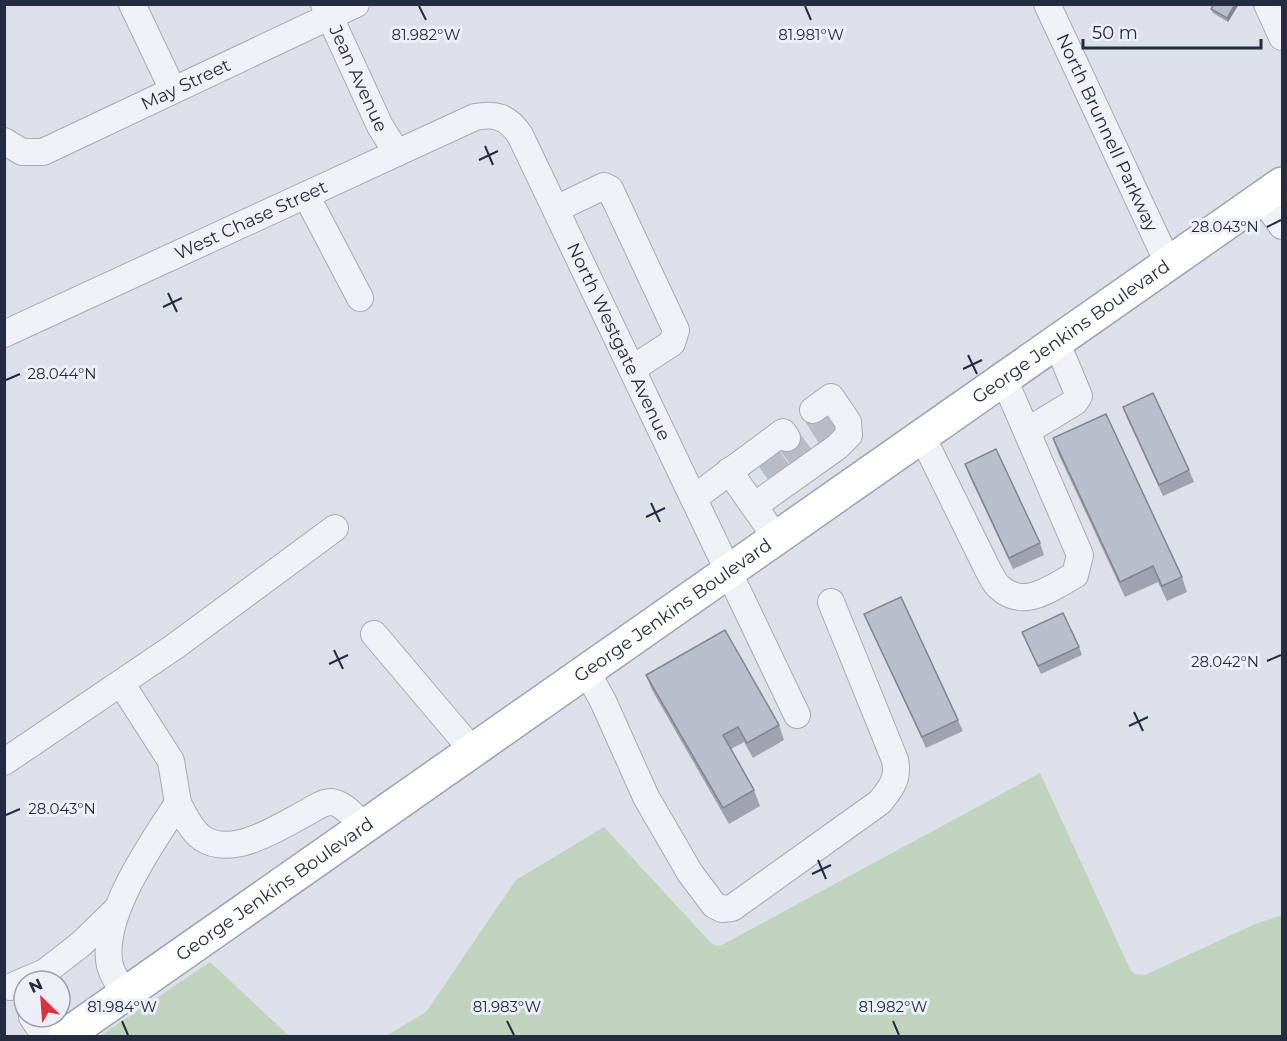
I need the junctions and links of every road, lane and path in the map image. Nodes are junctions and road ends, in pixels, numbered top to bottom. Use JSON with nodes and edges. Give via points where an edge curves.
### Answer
{"nodes":[{"id":1,"x":132,"y":4,"type":"edge"},
{"id":2,"x":357,"y":4,"type":"edge"},
{"id":3,"x":1047,"y":4,"type":"edge"},
{"id":4,"x":1267,"y":4,"type":"edge"},
{"id":5,"x":327,"y":11,"type":"edge"},
{"id":6,"x":1282,"y":37,"type":"edge"},
{"id":7,"x":173,"y":90,"type":"junction"},
{"id":8,"x":499,"y":117,"type":"joint"},
{"id":9,"x":9,"y":144,"type":"edge"},
{"id":10,"x":397,"y":153,"type":"junction"},
{"id":11,"x":1272,"y":191,"type":"edge"},
{"id":12,"x":306,"y":195,"type":"junction"},
{"id":13,"x":556,"y":209,"type":"junction"},
{"id":14,"x":1282,"y":226,"type":"edge"},
{"id":15,"x":1168,"y":263,"type":"junction"},
{"id":16,"x":360,"y":298,"type":"dead end"},
{"id":17,"x":4,"y":334,"type":"edge"},
{"id":18,"x":1056,"y":341,"type":"junction"},
{"id":19,"x":632,"y":369,"type":"junction"},
{"id":20,"x":1004,"y":379,"type":"junction"},
{"id":21,"x":811,"y":414,"type":"dead end"},
{"id":22,"x":1027,"y":431,"type":"junction"},
{"id":23,"x":922,"y":436,"type":"junction"},
{"id":24,"x":787,"y":438,"type":"dead end"},
{"id":25,"x":834,"y":443,"type":"junction"},
{"id":26,"x":729,"y":471,"type":"junction"},
{"id":27,"x":859,"y":481,"type":"junction"},
{"id":28,"x":694,"y":498,"type":"junction"},
{"id":29,"x":754,"y":506,"type":"junction"},
{"id":30,"x":335,"y":528,"type":"dead end"},
{"id":31,"x":777,"y":539,"type":"junction"},
{"id":32,"x":730,"y":572,"type":"junction"},
{"id":33,"x":831,"y":602,"type":"dead end"},
{"id":34,"x":374,"y":634,"type":"dead end"},
{"id":35,"x":587,"y":672,"type":"junction"},
{"id":36,"x":121,"y":683,"type":"junction"},
{"id":37,"x":797,"y":715,"type":"dead end"},
{"id":38,"x":473,"y":751,"type":"junction"},
{"id":39,"x":4,"y":762,"type":"edge"},
{"id":40,"x":178,"y":803,"type":"junction"},
{"id":41,"x":365,"y":827,"type":"junction"},
{"id":42,"x":119,"y":906,"type":"junction"},
{"id":43,"x":49,"y":969,"type":"edge"},
{"id":44,"x":124,"y":996,"type":"junction"},
{"id":45,"x":65,"y":1036,"type":"edge"}],
"edges":[{"from":1,"to":7,"type":"street"},
{"from":2,"to":5,"type":"street","name":"May Street"},
{"from":3,"to":15,"type":"street","name":"North Brunnell Parkway"},
{"from":4,"to":6,"type":"street"},
{"from":5,"to":7,"type":"street","name":"May Street"},
{"from":5,"to":10,"type":"street","name":"Jean Avenue","via":[[380,126]]},
{"from":7,"to":9,"type":"street","name":"May Street","via":[[43,152],[22,152]]},
{"from":8,"to":10,"type":"street","name":"West Chase Street","via":[[475,117]]},
{"from":8,"to":13,"type":"street","name":"North Westgate Avenue","via":[[513,124],[520,135]]},
{"from":10,"to":12,"type":"street","name":"West Chase Street"},
{"from":11,"to":14,"type":"street"},
{"from":11,"to":15,"type":"main road","name":"George Jenkins Boulevard"},
{"from":12,"to":16,"type":"street"},
{"from":12,"to":17,"type":"street","name":"West Chase Street"},
{"from":13,"to":19,"type":"street","name":"North Westgate Avenue"},
{"from":13,"to":19,"type":"street","via":[[604,186],[610,189],[676,330],[672,343]]},
{"from":15,"to":18,"type":"main road","name":"George Jenkins Boulevard"},
{"from":18,"to":20,"type":"main road","name":"George Jenkins Boulevard"},
{"from":18,"to":22,"type":"street","via":[[1079,396]]},
{"from":19,"to":28,"type":"street","name":"North Westgate Avenue"},
{"from":20,"to":22,"type":"street"},
{"from":20,"to":23,"type":"main road","name":"George Jenkins Boulevard"},
{"from":21,"to":25,"type":"street","via":[[831,397],[848,422],[849,435]]},
{"from":22,"to":23,"type":"street","via":[[1080,555],[1075,575],[1034,597],[1015,596],[998,586]]},
{"from":23,"to":27,"type":"main road","name":"George Jenkins Boulevard"},
{"from":24,"to":26,"type":"street","via":[[783,432]]},
{"from":25,"to":27,"type":"street"},
{"from":25,"to":29,"type":"street","via":[[783,479]]},
{"from":26,"to":28,"type":"street"},
{"from":26,"to":29,"type":"street"},
{"from":27,"to":31,"type":"main road","name":"George Jenkins Boulevard"},
{"from":28,"to":32,"type":"street","name":"North Westgate Avenue"},
{"from":29,"to":31,"type":"street"},
{"from":30,"to":36,"type":"street"},
{"from":31,"to":32,"type":"main road","name":"George Jenkins Boulevard"},
{"from":32,"to":35,"type":"main road","name":"George Jenkins Boulevard"},
{"from":32,"to":37,"type":"street","name":"North Westgate Avenue"},
{"from":33,"to":35,"type":"street","via":[[895,760],[898,772],[894,785],[879,802],[732,908],[714,905],[690,873],[646,797]]},
{"from":34,"to":38,"type":"street"},
{"from":35,"to":38,"type":"main road","name":"George Jenkins Boulevard"},
{"from":36,"to":39,"type":"street"},
{"from":36,"to":40,"type":"street","via":[[171,760]]},
{"from":38,"to":41,"type":"main road","name":"George Jenkins Boulevard"},
{"from":40,"to":41,"type":"street","via":[[202,838],[217,844],[261,837],[330,802],[340,805]]},
{"from":40,"to":42,"type":"street","via":[[140,862]]},
{"from":41,"to":44,"type":"main road","name":"George Jenkins Boulevard"},
{"from":42,"to":43,"type":"street"},
{"from":42,"to":44,"type":"street","via":[[109,940],[110,967]]},
{"from":44,"to":45,"type":"main road","name":"George Jenkins Boulevard"}]}
